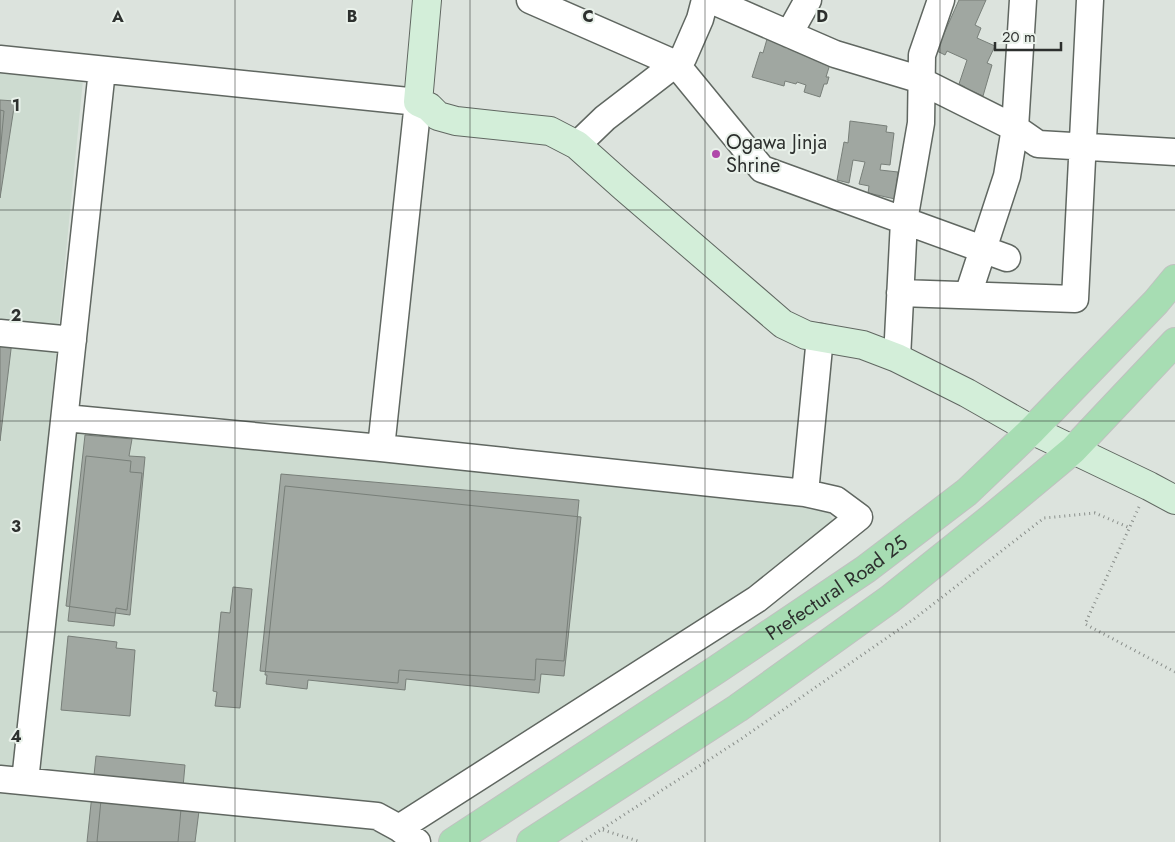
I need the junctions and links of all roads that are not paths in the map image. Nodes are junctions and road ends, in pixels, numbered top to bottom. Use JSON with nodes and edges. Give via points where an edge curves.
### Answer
{"nodes":[{"id":1,"x":427,"y":0,"type":"edge"},
{"id":2,"x":530,"y":0,"type":"edge"},
{"id":3,"x":705,"y":0,"type":"edge"},
{"id":4,"x":711,"y":0,"type":"edge"},
{"id":5,"x":808,"y":0,"type":"edge"},
{"id":6,"x":941,"y":0,"type":"edge"},
{"id":7,"x":1023,"y":0,"type":"edge"},
{"id":8,"x":1090,"y":0,"type":"edge"},
{"id":9,"x":580,"y":10,"type":"edge"},
{"id":10,"x":788,"y":34,"type":"junction"},
{"id":11,"x":0,"y":59,"type":"edge"},
{"id":12,"x":676,"y":64,"type":"junction"},
{"id":13,"x":102,"y":70,"type":"junction"},
{"id":14,"x":922,"y":81,"type":"junction"},
{"id":15,"x":418,"y":102,"type":"junction"},
{"id":16,"x":1014,"y":128,"type":"junction"},
{"id":17,"x":577,"y":145,"type":"junction"},
{"id":18,"x":1083,"y":147,"type":"junction"},
{"id":19,"x":1175,"y":152,"type":"edge"},
{"id":20,"x":904,"y":221,"type":"junction"},
{"id":21,"x":983,"y":250,"type":"junction"},
{"id":22,"x":1007,"y":258,"type":"dead end"},
{"id":23,"x":1175,"y":280,"type":"edge"},
{"id":24,"x":900,"y":292,"type":"junction"},
{"id":25,"x":968,"y":295,"type":"junction"},
{"id":26,"x":0,"y":333,"type":"edge"},
{"id":27,"x":820,"y":337,"type":"junction"},
{"id":28,"x":74,"y":340,"type":"junction"},
{"id":29,"x":1175,"y":342,"type":"edge"},
{"id":30,"x":897,"y":358,"type":"junction"},
{"id":31,"x":65,"y":418,"type":"junction"},
{"id":32,"x":1032,"y":430,"type":"junction"},
{"id":33,"x":381,"y":448,"type":"junction"},
{"id":34,"x":1073,"y":450,"type":"junction"},
{"id":35,"x":805,"y":493,"type":"junction"},
{"id":36,"x":1175,"y":500,"type":"edge"},
{"id":37,"x":12,"y":780,"type":"edge"},
{"id":38,"x":408,"y":835,"type":"edge"},
{"id":39,"x":453,"y":842,"type":"edge"},
{"id":40,"x":531,"y":842,"type":"edge"}],
"edges":[{"from":1,"to":15,"type":"street"},
{"from":2,"to":9,"type":"street"},
{"from":3,"to":12,"type":"street","via":[[683,58]]},
{"from":4,"to":10,"type":"street"},
{"from":5,"to":10,"type":"street"},
{"from":6,"to":14,"type":"street","via":[[922,55]]},
{"from":7,"to":16,"type":"street"},
{"from":8,"to":18,"type":"street"},
{"from":9,"to":12,"type":"street"},
{"from":10,"to":14,"type":"street","via":[[835,54]]},
{"from":11,"to":13,"type":"street"},
{"from":12,"to":17,"type":"street","via":[[605,118]]},
{"from":12,"to":20,"type":"street","via":[[762,169]]},
{"from":13,"to":15,"type":"street"},
{"from":13,"to":28,"type":"street"},
{"from":14,"to":16,"type":"street"},
{"from":14,"to":20,"type":"street","via":[[921,123]]},
{"from":15,"to":17,"type":"street","via":[[438,116],[456,121],[550,132]]},
{"from":15,"to":33,"type":"street"},
{"from":16,"to":18,"type":"street","via":[[1038,144]]},
{"from":16,"to":21,"type":"street","via":[[1007,176]]},
{"from":17,"to":27,"type":"street","via":[[784,324],[806,335]]},
{"from":18,"to":19,"type":"street"},
{"from":18,"to":25,"type":"street","via":[[1075,299]]},
{"from":20,"to":21,"type":"street"},
{"from":20,"to":24,"type":"street"},
{"from":21,"to":22,"type":"street"},
{"from":21,"to":25,"type":"street"},
{"from":23,"to":32,"type":"main road","name":"Prefectural Road 25"},
{"from":24,"to":25,"type":"street"},
{"from":24,"to":30,"type":"street"},
{"from":26,"to":28,"type":"street"},
{"from":27,"to":30,"type":"street","via":[[863,345]]},
{"from":27,"to":35,"type":"street"},
{"from":28,"to":31,"type":"street"},
{"from":29,"to":34,"type":"main road","name":"Prefectural Road 25"},
{"from":30,"to":32,"type":"street"},
{"from":31,"to":33,"type":"street"},
{"from":31,"to":37,"type":"street"},
{"from":32,"to":34,"type":"street"},
{"from":32,"to":39,"type":"main road","name":"Prefectural Road 25","via":[[967,492],[866,569]]},
{"from":33,"to":35,"type":"street"},
{"from":34,"to":36,"type":"street"},
{"from":34,"to":40,"type":"main road","name":"Prefectural Road 25","via":[[882,605],[738,708]]},
{"from":35,"to":38,"type":"street","via":[[836,500],[859,517],[758,599]]},
{"from":37,"to":38,"type":"street","via":[[377,816]]}]}
